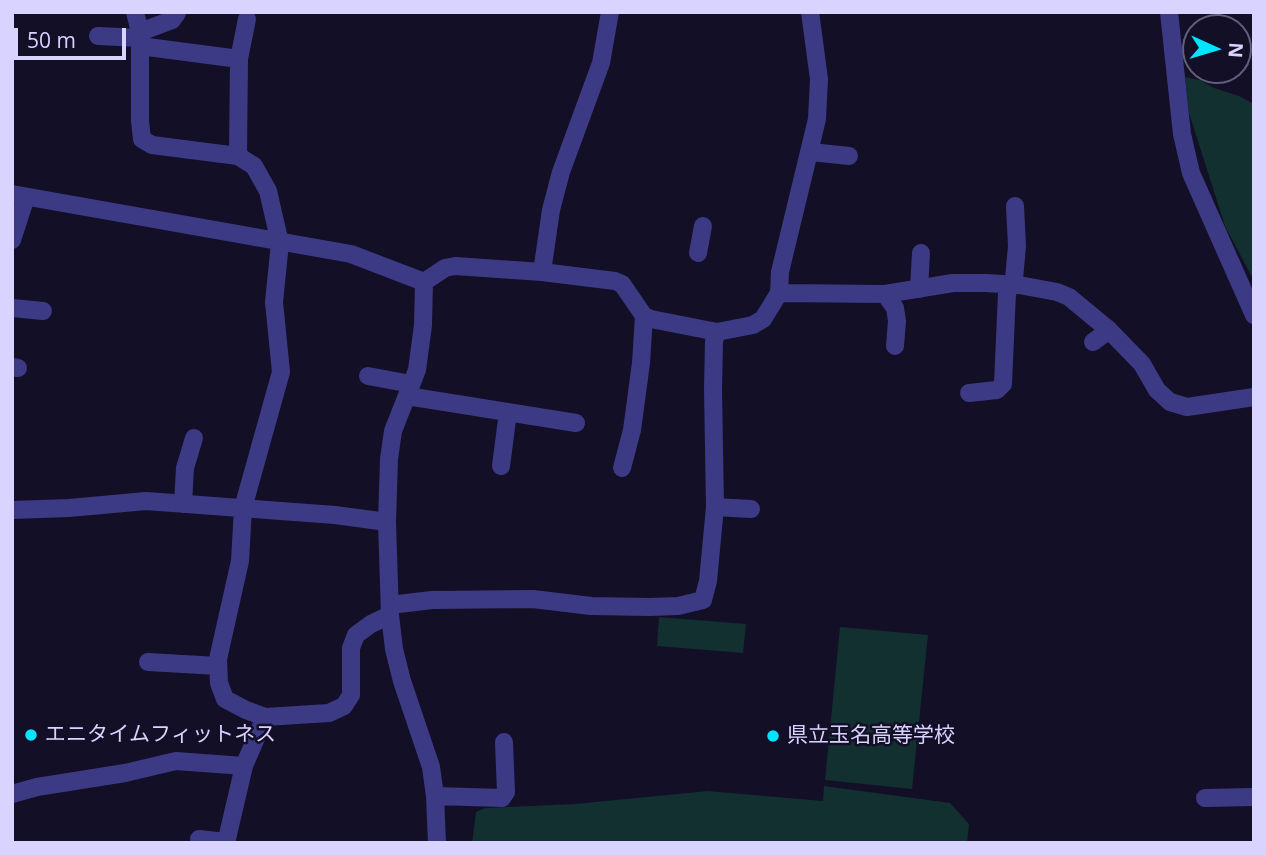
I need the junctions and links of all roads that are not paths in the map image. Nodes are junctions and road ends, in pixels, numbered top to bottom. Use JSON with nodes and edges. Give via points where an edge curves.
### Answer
{"nodes":[{"id":1,"x":135,"y":12,"type":"edge"},
{"id":2,"x":610,"y":12,"type":"edge"},
{"id":3,"x":810,"y":12,"type":"edge"},
{"id":4,"x":1169,"y":12,"type":"edge"},
{"id":5,"x":177,"y":13,"type":"edge"},
{"id":6,"x":247,"y":19,"type":"dead end"},
{"id":7,"x":98,"y":36,"type":"dead end"},
{"id":8,"x":140,"y":39,"type":"junction"},
{"id":9,"x":239,"y":59,"type":"junction"},
{"id":10,"x":811,"y":152,"type":"junction"},
{"id":11,"x":238,"y":156,"type":"junction"},
{"id":12,"x":849,"y":156,"type":"dead end"},
{"id":13,"x":19,"y":195,"type":"edge"},
{"id":14,"x":1015,"y":206,"type":"dead end"},
{"id":15,"x":703,"y":226,"type":"dead end"},
{"id":16,"x":12,"y":240,"type":"edge"},
{"id":17,"x":280,"y":243,"type":"junction"},
{"id":18,"x":698,"y":253,"type":"dead end"},
{"id":19,"x":921,"y":253,"type":"dead end"},
{"id":20,"x":542,"y":272,"type":"junction"},
{"id":21,"x":424,"y":282,"type":"junction"},
{"id":22,"x":1010,"y":285,"type":"junction"},
{"id":23,"x":919,"y":289,"type":"junction"},
{"id":24,"x":779,"y":293,"type":"junction"},
{"id":25,"x":885,"y":294,"type":"junction"},
{"id":26,"x":12,"y":308,"type":"edge"},
{"id":27,"x":43,"y":311,"type":"dead end"},
{"id":28,"x":1254,"y":315,"type":"edge"},
{"id":29,"x":644,"y":316,"type":"junction"},
{"id":30,"x":1108,"y":330,"type":"junction"},
{"id":31,"x":717,"y":332,"type":"junction"},
{"id":32,"x":1093,"y":342,"type":"dead end"},
{"id":33,"x":895,"y":346,"type":"dead end"},
{"id":34,"x":368,"y":376,"type":"dead end"},
{"id":35,"x":409,"y":390,"type":"junction"},
{"id":36,"x":969,"y":393,"type":"dead end"},
{"id":37,"x":1254,"y":397,"type":"edge"},
{"id":38,"x":508,"y":412,"type":"junction"},
{"id":39,"x":576,"y":423,"type":"dead end"},
{"id":40,"x":194,"y":438,"type":"dead end"},
{"id":41,"x":501,"y":466,"type":"dead end"},
{"id":42,"x":622,"y":468,"type":"dead end"},
{"id":43,"x":183,"y":503,"type":"junction"},
{"id":44,"x":715,"y":507,"type":"junction"},
{"id":45,"x":243,"y":508,"type":"junction"},
{"id":46,"x":751,"y":509,"type":"dead end"},
{"id":47,"x":12,"y":510,"type":"edge"},
{"id":48,"x":387,"y":522,"type":"junction"},
{"id":49,"x":390,"y":610,"type":"junction"},
{"id":50,"x":148,"y":662,"type":"dead end"},
{"id":51,"x":218,"y":666,"type":"junction"},
{"id":52,"x":265,"y":717,"type":"junction"},
{"id":53,"x":504,"y":742,"type":"dead end"},
{"id":54,"x":244,"y":766,"type":"junction"},
{"id":55,"x":12,"y":794,"type":"edge"},
{"id":56,"x":435,"y":796,"type":"junction"},
{"id":57,"x":1254,"y":797,"type":"edge"},
{"id":58,"x":1205,"y":798,"type":"dead end"},
{"id":59,"x":199,"y":839,"type":"dead end"},
{"id":60,"x":226,"y":842,"type":"edge"},
{"id":61,"x":437,"y":843,"type":"edge"}],
"edges":[{"from":1,"to":8,"type":"street"},
{"from":2,"to":20,"type":"street","via":[[601,63],[551,209]]},
{"from":3,"to":10,"type":"street","via":[[819,79]]},
{"from":4,"to":28,"type":"street","via":[[1182,134],[1191,173]]},
{"from":5,"to":8,"type":"street"},
{"from":6,"to":9,"type":"street"},
{"from":7,"to":8,"type":"street"},
{"from":8,"to":9,"type":"street"},
{"from":8,"to":11,"type":"street","via":[[142,139],[152,145]]},
{"from":9,"to":11,"type":"street"},
{"from":10,"to":12,"type":"street"},
{"from":10,"to":24,"type":"street","via":[[780,272]]},
{"from":11,"to":17,"type":"street","via":[[254,166],[268,191]]},
{"from":13,"to":16,"type":"street"},
{"from":13,"to":17,"type":"street"},
{"from":14,"to":22,"type":"street","via":[[1017,246]]},
{"from":15,"to":18,"type":"street"},
{"from":17,"to":21,"type":"street","via":[[351,254]]},
{"from":17,"to":45,"type":"street","via":[[274,302],[281,372]]},
{"from":19,"to":23,"type":"street"},
{"from":20,"to":21,"type":"street","via":[[455,266]]},
{"from":20,"to":29,"type":"street","via":[[622,284]]},
{"from":21,"to":35,"type":"street","via":[[417,370]]},
{"from":22,"to":23,"type":"street","via":[[953,283]]},
{"from":22,"to":30,"type":"street","via":[[1069,297]]},
{"from":22,"to":36,"type":"street","via":[[1003,384],[998,390]]},
{"from":23,"to":25,"type":"street"},
{"from":24,"to":25,"type":"street"},
{"from":24,"to":31,"type":"street","via":[[763,319],[753,326]]},
{"from":25,"to":33,"type":"street","via":[[897,320]]},
{"from":26,"to":27,"type":"street"},
{"from":29,"to":31,"type":"street"},
{"from":29,"to":42,"type":"street","via":[[632,430]]},
{"from":30,"to":32,"type":"street"},
{"from":30,"to":37,"type":"street","via":[[1170,401],[1187,407]]},
{"from":31,"to":44,"type":"street"},
{"from":34,"to":35,"type":"street"},
{"from":35,"to":38,"type":"street"},
{"from":35,"to":48,"type":"street","via":[[388,458]]},
{"from":38,"to":39,"type":"street"},
{"from":38,"to":41,"type":"street"},
{"from":40,"to":43,"type":"street","via":[[185,468]]},
{"from":43,"to":45,"type":"street"},
{"from":43,"to":47,"type":"street","via":[[146,500]]},
{"from":44,"to":46,"type":"street"},
{"from":44,"to":49,"type":"street","via":[[703,600],[650,607],[533,599],[432,600]]},
{"from":45,"to":48,"type":"street"},
{"from":45,"to":51,"type":"street","via":[[240,561]]},
{"from":48,"to":49,"type":"street"},
{"from":49,"to":52,"type":"street","via":[[356,635],[351,648],[351,695],[344,706],[329,713]]},
{"from":49,"to":56,"type":"street","via":[[399,671],[431,767]]},
{"from":50,"to":51,"type":"street"},
{"from":51,"to":52,"type":"street","via":[[225,699]]},
{"from":52,"to":54,"type":"street"},
{"from":53,"to":56,"type":"street","via":[[506,792],[502,797]]},
{"from":54,"to":55,"type":"street","via":[[176,761]]},
{"from":54,"to":60,"type":"street"},
{"from":56,"to":61,"type":"street"},
{"from":57,"to":58,"type":"street"},
{"from":59,"to":60,"type":"street"}]}
